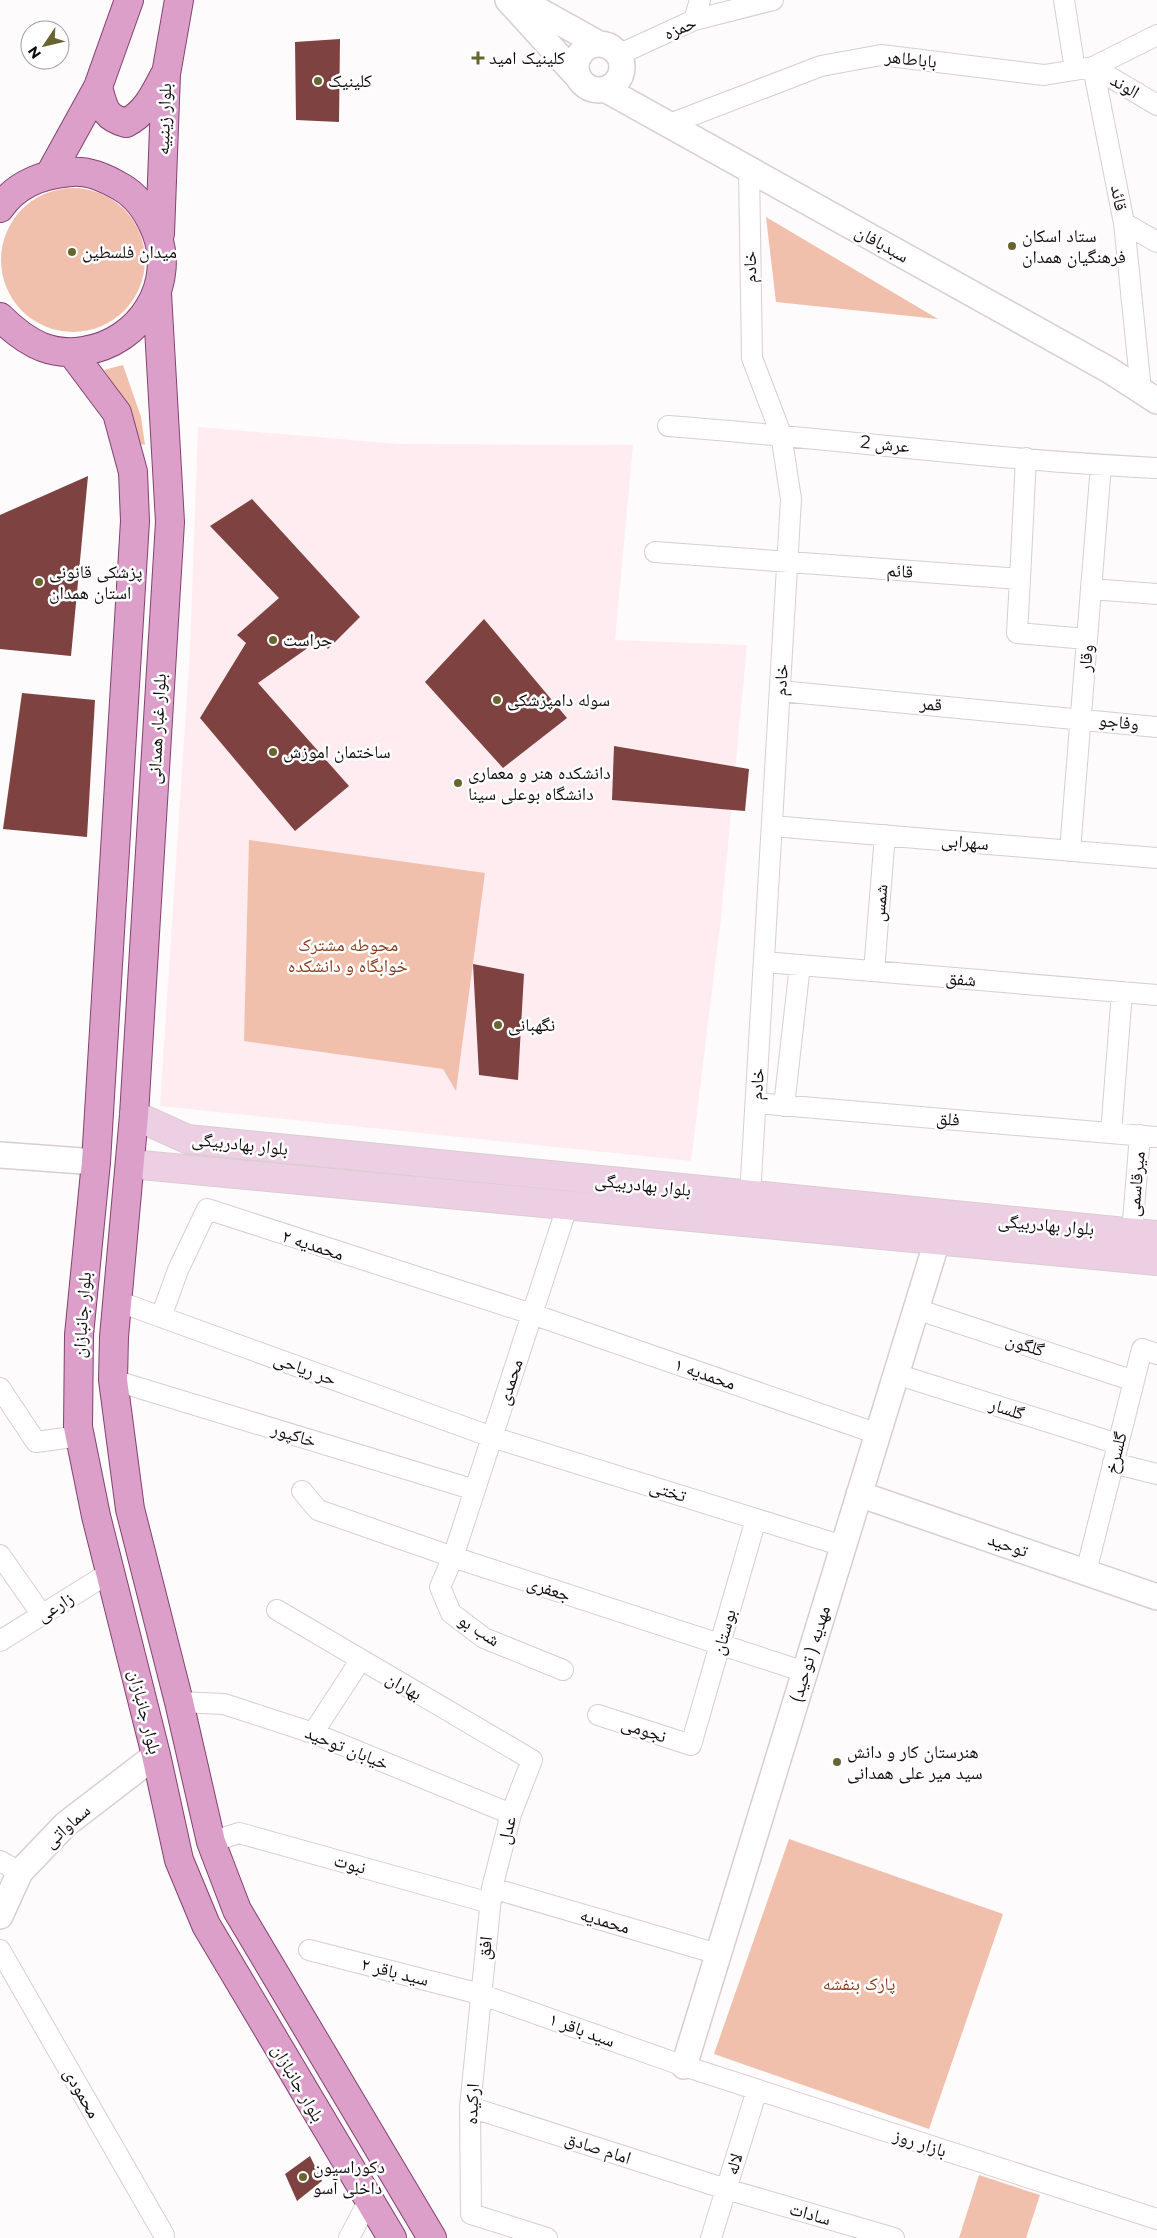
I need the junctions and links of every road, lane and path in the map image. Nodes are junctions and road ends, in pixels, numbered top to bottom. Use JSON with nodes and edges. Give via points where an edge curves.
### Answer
{"nodes":[{"id":1,"x":129,"y":0,"type":"edge"},
{"id":2,"x":180,"y":0,"type":"edge"},
{"id":3,"x":508,"y":0,"type":"edge"},
{"id":4,"x":520,"y":0,"type":"edge"},
{"id":5,"x":700,"y":0,"type":"edge"},
{"id":6,"x":773,"y":0,"type":"edge"},
{"id":7,"x":1064,"y":0,"type":"edge"},
{"id":8,"x":694,"y":20,"type":"junction"},
{"id":9,"x":1157,"y":35,"type":"edge"},
{"id":10,"x":609,"y":50,"type":"junction"},
{"id":11,"x":1084,"y":68,"type":"junction"},
{"id":12,"x":166,"y":74,"type":"junction"},
{"id":13,"x":578,"y":77,"type":"junction"},
{"id":14,"x":98,"y":87,"type":"junction"},
{"id":15,"x":605,"y":89,"type":"junction"},
{"id":16,"x":1157,"y":105,"type":"edge"},
{"id":17,"x":667,"y":125,"type":"junction"},
{"id":18,"x":748,"y":170,"type":"junction"},
{"id":19,"x":50,"y":174,"type":"junction"},
{"id":20,"x":0,"y":208,"type":"edge"},
{"id":21,"x":1124,"y":223,"type":"junction"},
{"id":22,"x":160,"y":238,"type":"junction"},
{"id":23,"x":1157,"y":242,"type":"edge"},
{"id":24,"x":157,"y":293,"type":"junction"},
{"id":25,"x":0,"y":317,"type":"edge"},
{"id":26,"x":10,"y":337,"type":"edge"},
{"id":27,"x":72,"y":353,"type":"junction"},
{"id":28,"x":1149,"y":395,"type":"edge"},
{"id":29,"x":668,"y":426,"type":"dead end"},
{"id":30,"x":781,"y":434,"type":"junction"},
{"id":31,"x":1026,"y":458,"type":"junction"},
{"id":32,"x":1101,"y":465,"type":"junction"},
{"id":33,"x":1157,"y":468,"type":"edge"},
{"id":34,"x":655,"y":552,"type":"dead end"},
{"id":35,"x":788,"y":563,"type":"junction"},
{"id":36,"x":1020,"y":579,"type":"junction"},
{"id":37,"x":1091,"y":589,"type":"junction"},
{"id":38,"x":1157,"y":594,"type":"edge"},
{"id":39,"x":1087,"y":639,"type":"junction"},
{"id":40,"x":780,"y":691,"type":"junction"},
{"id":41,"x":1081,"y":718,"type":"junction"},
{"id":42,"x":1157,"y":727,"type":"edge"},
{"id":43,"x":772,"y":826,"type":"junction"},
{"id":44,"x":885,"y":836,"type":"junction"},
{"id":45,"x":1070,"y":851,"type":"junction"},
{"id":46,"x":1157,"y":858,"type":"edge"},
{"id":47,"x":764,"y":962,"type":"junction"},
{"id":48,"x":800,"y":965,"type":"junction"},
{"id":49,"x":874,"y":971,"type":"junction"},
{"id":50,"x":1122,"y":992,"type":"junction"},
{"id":51,"x":1157,"y":995,"type":"edge"},
{"id":52,"x":756,"y":1103,"type":"junction"},
{"id":53,"x":784,"y":1106,"type":"junction"},
{"id":54,"x":134,"y":1115,"type":"junction"},
{"id":55,"x":1111,"y":1133,"type":"junction"},
{"id":56,"x":98,"y":1134,"type":"joint"},
{"id":57,"x":1148,"y":1136,"type":"edge"},
{"id":58,"x":0,"y":1155,"type":"edge"},
{"id":59,"x":96,"y":1162,"type":"junction"},
{"id":60,"x":130,"y":1164,"type":"junction"},
{"id":61,"x":750,"y":1196,"type":"junction"},
{"id":62,"x":567,"y":1207,"type":"junction"},
{"id":63,"x":938,"y":1228,"type":"junction"},
{"id":64,"x":1144,"y":1234,"type":"edge"},
{"id":65,"x":1157,"y":1262,"type":"edge"},
{"id":66,"x":117,"y":1301,"type":"junction"},
{"id":67,"x":916,"y":1309,"type":"junction"},
{"id":68,"x":532,"y":1314,"type":"junction"},
{"id":69,"x":161,"y":1317,"type":"junction"},
{"id":70,"x":1157,"y":1354,"type":"edge"},
{"id":71,"x":896,"y":1374,"type":"junction"},
{"id":72,"x":113,"y":1380,"type":"junction"},
{"id":73,"x":1134,"y":1381,"type":"junction"},
{"id":74,"x":0,"y":1388,"type":"edge"},
{"id":75,"x":878,"y":1434,"type":"junction"},
{"id":76,"x":80,"y":1436,"type":"junction"},
{"id":77,"x":492,"y":1437,"type":"junction"},
{"id":78,"x":1118,"y":1444,"type":"junction"},
{"id":79,"x":1113,"y":1463,"type":"junction"},
{"id":80,"x":1157,"y":1474,"type":"edge"},
{"id":81,"x":474,"y":1490,"type":"junction"},
{"id":82,"x":302,"y":1491,"type":"dead end"},
{"id":83,"x":859,"y":1494,"type":"junction"},
{"id":84,"x":756,"y":1519,"type":"junction"},
{"id":85,"x":844,"y":1546,"type":"junction"},
{"id":86,"x":0,"y":1555,"type":"edge"},
{"id":87,"x":453,"y":1557,"type":"junction"},
{"id":88,"x":1086,"y":1572,"type":"junction"},
{"id":89,"x":109,"y":1574,"type":"junction"},
{"id":90,"x":1157,"y":1597,"type":"edge"},
{"id":91,"x":277,"y":1610,"type":"dead end"},
{"id":92,"x":42,"y":1615,"type":"junction"},
{"id":93,"x":0,"y":1641,"type":"edge"},
{"id":94,"x":721,"y":1645,"type":"junction"},
{"id":95,"x":360,"y":1660,"type":"junction"},
{"id":96,"x":563,"y":1670,"type":"dead end"},
{"id":97,"x":805,"y":1672,"type":"junction"},
{"id":98,"x":179,"y":1702,"type":"junction"},
{"id":99,"x":598,"y":1715,"type":"dead end"},
{"id":100,"x":313,"y":1733,"type":"junction"},
{"id":101,"x":691,"y":1745,"type":"joint"},
{"id":102,"x":156,"y":1754,"type":"junction"},
{"id":103,"x":532,"y":1760,"type":"joint"},
{"id":104,"x":511,"y":1814,"type":"junction"},
{"id":105,"x":211,"y":1842,"type":"junction"},
{"id":106,"x":10,"y":1866,"type":"edge"},
{"id":107,"x":491,"y":1895,"type":"junction"},
{"id":108,"x":0,"y":1916,"type":"edge"},
{"id":109,"x":0,"y":1950,"type":"edge"},
{"id":110,"x":309,"y":1950,"type":"dead end"},
{"id":111,"x":718,"y":1954,"type":"junction"},
{"id":112,"x":480,"y":1994,"type":"junction"},
{"id":113,"x":684,"y":2066,"type":"junction"},
{"id":114,"x":757,"y":2090,"type":"junction"},
{"id":115,"x":352,"y":2104,"type":"junction"},
{"id":116,"x":470,"y":2106,"type":"junction"},
{"id":117,"x":321,"y":2123,"type":"junction"},
{"id":118,"x":726,"y":2189,"type":"junction"},
{"id":119,"x":369,"y":2200,"type":"junction"},
{"id":120,"x":1157,"y":2219,"type":"edge"},
{"id":121,"x":164,"y":2235,"type":"dead end"},
{"id":122,"x":349,"y":2238,"type":"edge"},
{"id":123,"x":392,"y":2238,"type":"edge"},
{"id":124,"x":432,"y":2238,"type":"edge"},
{"id":125,"x":547,"y":2238,"type":"edge"},
{"id":126,"x":710,"y":2238,"type":"edge"},
{"id":127,"x":894,"y":2238,"type":"edge"}],
"edges":[{"from":1,"to":14,"type":"main road"},
{"from":2,"to":12,"type":"main road","name":"بلوار زینبیه"},
{"from":3,"to":13,"type":"street"},
{"from":4,"to":10,"type":"street"},
{"from":5,"to":8,"type":"street"},
{"from":6,"to":8,"type":"street","name":"حمزه"},
{"from":7,"to":11,"type":"street","name":"قائد"},
{"from":8,"to":10,"type":"street","name":"حمزه"},
{"from":9,"to":11,"type":"street","name":"باباطاهر"},
{"from":10,"to":13,"type":"street","via":[[591,45],[579,54],[576,62]]},
{"from":10,"to":15,"type":"street","via":[[621,62],[620,76]]},
{"from":11,"to":16,"type":"street","name":"الوند"},
{"from":11,"to":17,"type":"street","name":"باباطاهر","via":[[1044,75],[881,55],[821,66]]},
{"from":11,"to":21,"type":"street","name":"قائد"},
{"from":12,"to":14,"type":"main road","via":[[146,107],[126,123],[112,119]]},
{"from":12,"to":22,"type":"main road","name":"بلوار زینبیه"},
{"from":13,"to":15,"type":"street","via":[[586,86]]},
{"from":14,"to":19,"type":"main road"},
{"from":15,"to":17,"type":"street","name":"سبدبافان"},
{"from":17,"to":18,"type":"street","name":"سبدبافان"},
{"from":18,"to":28,"type":"street","name":"سبدبافان"},
{"from":18,"to":30,"type":"street","name":"خادم","via":[[752,358]]},
{"from":19,"to":20,"type":"main road","via":[[25,184]]},
{"from":19,"to":22,"type":"main road","via":[[78,171],[105,178],[130,192],[148,213]]},
{"from":21,"to":23,"type":"street"},
{"from":21,"to":28,"type":"street","name":"قائد"},
{"from":22,"to":24,"type":"main road","via":[[162,266]]},
{"from":24,"to":27,"type":"main road","via":[[144,318],[124,336],[99,349]]},
{"from":24,"to":54,"type":"main road","name":"بلوار غبار همدانی","via":[[170,522]]},
{"from":25,"to":26,"type":"main road"},
{"from":26,"to":27,"type":"main road"},
{"from":27,"to":56,"type":"main road","name":"بلوار غبار همدانی","via":[[117,413],[133,472],[135,521]]},
{"from":29,"to":30,"type":"street","name":"عرش 2"},
{"from":30,"to":31,"type":"street","name":"عرش 2"},
{"from":30,"to":35,"type":"street","name":"خادم","via":[[791,499]]},
{"from":31,"to":32,"type":"street","name":"عرش 2"},
{"from":31,"to":36,"type":"street"},
{"from":32,"to":33,"type":"street","name":"عرش 2"},
{"from":32,"to":37,"type":"street","name":"وقار"},
{"from":34,"to":35,"type":"street","name":"قائم"},
{"from":35,"to":36,"type":"street","name":"قائم"},
{"from":35,"to":40,"type":"street","name":"خادم"},
{"from":36,"to":39,"type":"street","via":[[1017,633]]},
{"from":37,"to":38,"type":"street"},
{"from":37,"to":39,"type":"street","name":"وقار"},
{"from":39,"to":41,"type":"street","name":"وقار"},
{"from":40,"to":41,"type":"street","name":"قمر"},
{"from":40,"to":43,"type":"street","name":"خادم"},
{"from":41,"to":42,"type":"street","name":"وفاجو"},
{"from":41,"to":45,"type":"street","name":"وقار"},
{"from":43,"to":44,"type":"street","name":"سهرابی"},
{"from":43,"to":47,"type":"street","name":"خادم"},
{"from":44,"to":45,"type":"street","name":"سهرابی"},
{"from":44,"to":49,"type":"street","name":"شمس"},
{"from":45,"to":46,"type":"street","name":"سهرابی"},
{"from":47,"to":48,"type":"street","name":"شفق"},
{"from":47,"to":52,"type":"street","name":"خادم"},
{"from":48,"to":49,"type":"street","name":"شفق"},
{"from":48,"to":53,"type":"street"},
{"from":49,"to":50,"type":"street","name":"شفق"},
{"from":50,"to":51,"type":"street","name":"شفق"},
{"from":50,"to":55,"type":"street"},
{"from":52,"to":53,"type":"street","name":"فلق"},
{"from":52,"to":61,"type":"street","name":"خادم"},
{"from":53,"to":55,"type":"street","name":"فلق"},
{"from":54,"to":60,"type":"main road","name":"بلوار غبار همدانی"},
{"from":54,"to":61,"type":"main road","name":"بلوار بهادربیگی","via":[[187,1139]]},
{"from":55,"to":57,"type":"street","name":"فلق"},
{"from":56,"to":59,"type":"main road","name":"بلوار جانبازان"},
{"from":57,"to":64,"type":"street","name":"میرقاسمی"},
{"from":58,"to":59,"type":"street"},
{"from":59,"to":76,"type":"main road","name":"بلوار جانبازان","via":[[79,1335]]},
{"from":60,"to":62,"type":"main road","name":"بلوار بهادربیگی"},
{"from":60,"to":66,"type":"main road","name":"بلوار جانبازان"},
{"from":61,"to":63,"type":"main road","name":"بلوار بهادربیگی"},
{"from":62,"to":63,"type":"main road","name":"بلوار بهادربیگی"},
{"from":62,"to":68,"type":"street","name":"محمدی"},
{"from":63,"to":64,"type":"main road","name":"بلوار بهادربیگی"},
{"from":63,"to":65,"type":"main road","name":"بلوار بهادربیگی"},
{"from":63,"to":67,"type":"street","name":"مهدیه ( توحید)"},
{"from":66,"to":69,"type":"street","name":"حر ریاحی"},
{"from":66,"to":72,"type":"main road","name":"بلوار جانبازان"},
{"from":67,"to":71,"type":"street","name":"مهدیه ( توحید)"},
{"from":67,"to":73,"type":"street","name":"گلگون"},
{"from":68,"to":69,"type":"street","name":"محمدیه ۲","via":[[207,1209],[178,1270]]},
{"from":68,"to":75,"type":"street","name":"محمدیه ۱"},
{"from":68,"to":77,"type":"street","name":"محمدی"},
{"from":69,"to":77,"type":"street","name":"حر ریاحی"},
{"from":70,"to":73,"type":"street","name":"گلسرخ","via":[[1142,1349]]},
{"from":71,"to":75,"type":"street","name":"مهدیه ( توحید)"},
{"from":71,"to":78,"type":"street","name":"گلسار"},
{"from":72,"to":81,"type":"street","name":"خاکپور"},
{"from":72,"to":98,"type":"main road","name":"بلوار جانبازان","via":[[130,1509]]},
{"from":73,"to":78,"type":"street","name":"گلسرخ"},
{"from":74,"to":76,"type":"street","via":[[36,1442]]},
{"from":75,"to":83,"type":"street","name":"مهدیه ( توحید)"},
{"from":76,"to":89,"type":"main road","name":"بلوار جانبازان"},
{"from":77,"to":81,"type":"street","name":"محمدی"},
{"from":77,"to":84,"type":"street","name":"تختی"},
{"from":78,"to":79,"type":"street","name":"گلسرخ"},
{"from":79,"to":80,"type":"street"},
{"from":79,"to":88,"type":"street","name":"گلسرخ"},
{"from":81,"to":87,"type":"street","name":"محمدی"},
{"from":82,"to":87,"type":"street","name":"جعفری","via":[[318,1510]]},
{"from":83,"to":85,"type":"street","name":"مهدیه ( توحید)"},
{"from":83,"to":88,"type":"street","name":"توحید"},
{"from":84,"to":85,"type":"street","name":"تختی"},
{"from":84,"to":94,"type":"street","name":"بوستان"},
{"from":85,"to":97,"type":"street","name":"مهدیه ( توحید)"},
{"from":86,"to":92,"type":"street"},
{"from":87,"to":94,"type":"street","name":"جعفری"},
{"from":87,"to":96,"type":"street","name":"شب بو","via":[[440,1587],[451,1613],[484,1638]]},
{"from":88,"to":90,"type":"street","name":"توحید"},
{"from":89,"to":92,"type":"street","name":"زارعی"},
{"from":89,"to":102,"type":"main road","name":"بلوار جانبازان"},
{"from":91,"to":95,"type":"street","name":"بهاران"},
{"from":92,"to":93,"type":"street","name":"زارعی"},
{"from":94,"to":97,"type":"street","name":"جعفری"},
{"from":94,"to":101,"type":"street","name":"بوستان"},
{"from":95,"to":100,"type":"street"},
{"from":95,"to":103,"type":"street","name":"بهاران"},
{"from":97,"to":111,"type":"street","name":"مهدیه ( توحید)"},
{"from":98,"to":100,"type":"street","name":"خیابان توحید","via":[[224,1704]]},
{"from":98,"to":105,"type":"main road","name":"بلوار جانبازان"},
{"from":99,"to":101,"type":"street","name":"نجومی"},
{"from":100,"to":104,"type":"street","name":"خیابان توحید"},
{"from":102,"to":106,"type":"street","name":"سماواتی"},
{"from":102,"to":117,"type":"main road","name":"بلوار جانبازان","via":[[179,1860],[206,1926]]},
{"from":103,"to":104,"type":"street","name":"عدل"},
{"from":104,"to":107,"type":"street","name":"عدل"},
{"from":105,"to":107,"type":"street","name":"نبوت","via":[[239,1833]]},
{"from":105,"to":115,"type":"main road","name":"بلوار جانبازان","via":[[237,1910]]},
{"from":106,"to":108,"type":"street","name":"سماواتی"},
{"from":107,"to":111,"type":"street","name":"محمدیه"},
{"from":107,"to":112,"type":"street","name":"افق"},
{"from":109,"to":121,"type":"street","name":"محمودی"},
{"from":110,"to":112,"type":"street","name":"سید باقر ۲"},
{"from":111,"to":113,"type":"street","name":"مهدیه ( توحید)"},
{"from":112,"to":113,"type":"street","name":"سید باقر ۱"},
{"from":112,"to":116,"type":"street","name":"ارکیده"},
{"from":113,"to":114,"type":"street","name":"بازار روز"},
{"from":114,"to":118,"type":"street","name":"لاله"},
{"from":114,"to":120,"type":"street","name":"بازار روز"},
{"from":115,"to":117,"type":"main road"},
{"from":115,"to":124,"type":"main road","name":"بلوار جانبازان"},
{"from":116,"to":118,"type":"street","name":"امام صادق"},
{"from":116,"to":125,"type":"street","name":"ارکیده","via":[[471,2214]]},
{"from":117,"to":119,"type":"main road","name":"بلوار جانبازان"},
{"from":118,"to":126,"type":"street","name":"لاله"},
{"from":118,"to":127,"type":"street","name":"سادات"},
{"from":119,"to":122,"type":"street"},
{"from":119,"to":123,"type":"main road","name":"بلوار جانبازان"}]}
